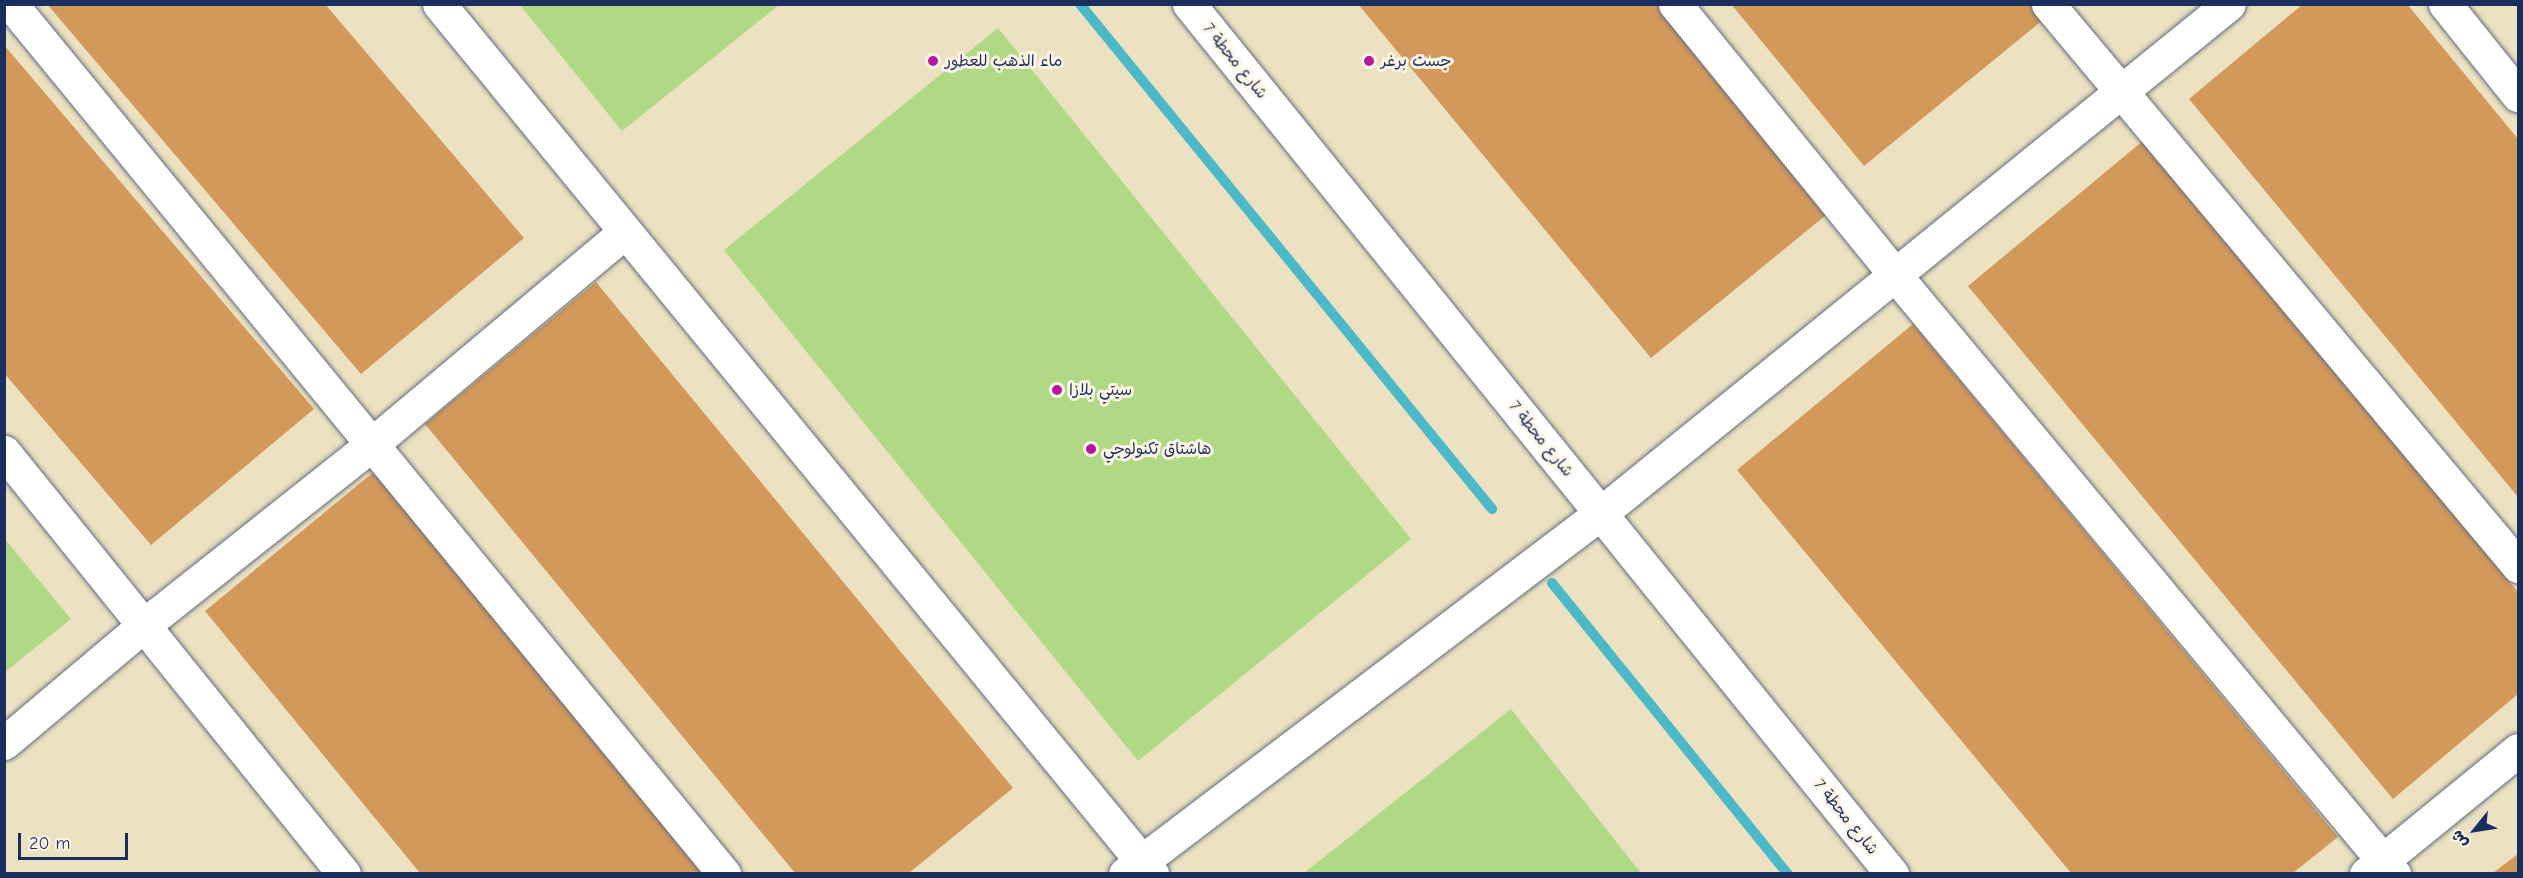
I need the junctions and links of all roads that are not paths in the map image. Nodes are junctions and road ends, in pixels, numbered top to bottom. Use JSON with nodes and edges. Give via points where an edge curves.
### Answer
{"nodes":[{"id":1,"x":11,"y":4,"type":"edge"},
{"id":2,"x":439,"y":4,"type":"edge"},
{"id":3,"x":1189,"y":4,"type":"edge"},
{"id":4,"x":1675,"y":4,"type":"edge"},
{"id":5,"x":2048,"y":4,"type":"edge"},
{"id":6,"x":2229,"y":4,"type":"edge"},
{"id":7,"x":2445,"y":4,"type":"edge"},
{"id":8,"x":2122,"y":94,"type":"junction"},
{"id":9,"x":2518,"y":95,"type":"edge"},
{"id":10,"x":625,"y":232,"type":"junction"},
{"id":11,"x":1896,"y":275,"type":"junction"},
{"id":12,"x":372,"y":444,"type":"junction"},
{"id":13,"x":4,"y":452,"type":"edge"},
{"id":14,"x":1601,"y":513,"type":"junction"},
{"id":15,"x":2518,"y":566,"type":"edge"},
{"id":16,"x":144,"y":625,"type":"junction"},
{"id":17,"x":4,"y":743,"type":"edge"},
{"id":18,"x":2518,"y":750,"type":"edge"},
{"id":19,"x":1140,"y":869,"type":"edge"},
{"id":20,"x":2381,"y":869,"type":"edge"},
{"id":21,"x":344,"y":873,"type":"edge"},
{"id":22,"x":724,"y":873,"type":"edge"},
{"id":23,"x":1892,"y":873,"type":"edge"}],
"edges":[{"from":1,"to":12,"type":"street"},
{"from":2,"to":10,"type":"street"},
{"from":3,"to":14,"type":"street","name":"شارع محطة 7"},
{"from":4,"to":11,"type":"street"},
{"from":5,"to":8,"type":"street"},
{"from":6,"to":8,"type":"street"},
{"from":7,"to":9,"type":"street"},
{"from":8,"to":11,"type":"street"},
{"from":8,"to":15,"type":"street"},
{"from":10,"to":12,"type":"street"},
{"from":10,"to":19,"type":"street"},
{"from":11,"to":14,"type":"street"},
{"from":11,"to":20,"type":"street"},
{"from":12,"to":16,"type":"street"},
{"from":12,"to":22,"type":"street"},
{"from":13,"to":16,"type":"street"},
{"from":14,"to":19,"type":"street"},
{"from":14,"to":23,"type":"street","name":"شارع محطة 7"},
{"from":16,"to":17,"type":"street"},
{"from":16,"to":21,"type":"street"},
{"from":18,"to":20,"type":"street"}]}
